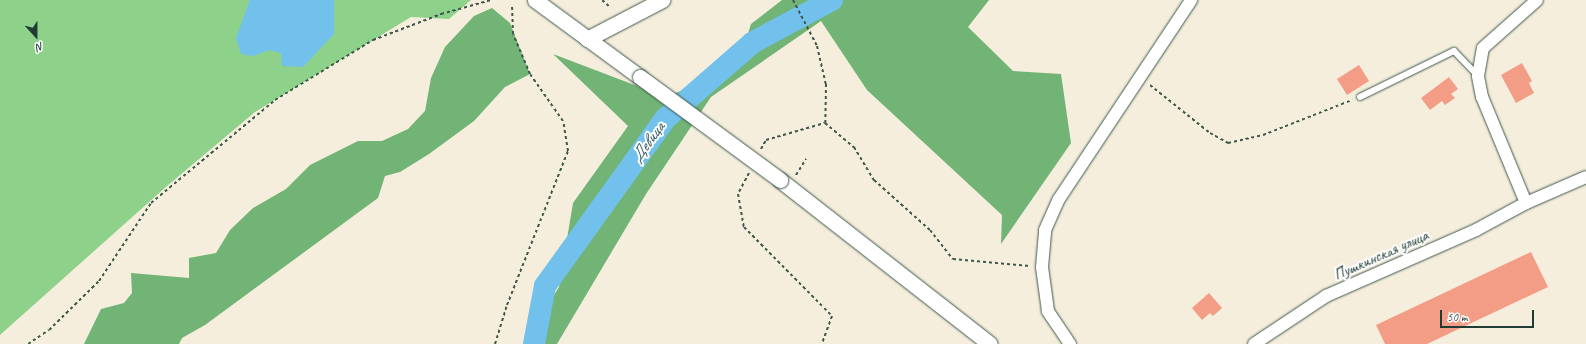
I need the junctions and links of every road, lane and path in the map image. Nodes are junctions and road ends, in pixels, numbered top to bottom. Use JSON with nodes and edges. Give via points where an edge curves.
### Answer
{"nodes":[{"id":1,"x":491,"y":0,"type":"edge"},
{"id":2,"x":535,"y":0,"type":"edge"},
{"id":3,"x":602,"y":0,"type":"edge"},
{"id":4,"x":662,"y":0,"type":"edge"},
{"id":5,"x":793,"y":0,"type":"edge"},
{"id":6,"x":1191,"y":0,"type":"edge"},
{"id":7,"x":1537,"y":0,"type":"edge"},
{"id":8,"x":512,"y":5,"type":"dead end"},
{"id":9,"x":609,"y":6,"type":"dead end"},
{"id":10,"x":587,"y":39,"type":"junction"},
{"id":11,"x":1140,"y":76,"type":"junction"},
{"id":12,"x":1478,"y":76,"type":"junction"},
{"id":13,"x":1360,"y":97,"type":"joint"},
{"id":14,"x":824,"y":123,"type":"dead end"},
{"id":15,"x":806,"y":159,"type":"dead end"},
{"id":16,"x":1586,"y":177,"type":"edge"},
{"id":17,"x":787,"y":179,"type":"junction"},
{"id":18,"x":1526,"y":203,"type":"junction"},
{"id":19,"x":930,"y":230,"type":"dead end"},
{"id":20,"x":1042,"y":268,"type":"junction"},
{"id":21,"x":824,"y":342,"type":"dead end"},
{"id":22,"x":28,"y":344,"type":"edge"},
{"id":23,"x":495,"y":344,"type":"edge"},
{"id":24,"x":822,"y":344,"type":"edge"},
{"id":25,"x":990,"y":344,"type":"edge"},
{"id":26,"x":1070,"y":344,"type":"edge"},
{"id":27,"x":1254,"y":344,"type":"edge"}],
"edges":[{"from":1,"to":22,"type":"path","via":[[441,14],[373,40],[275,100],[152,203],[99,281],[49,330]]},
{"from":2,"to":10,"type":"street"},
{"from":3,"to":9,"type":"path"},
{"from":4,"to":10,"type":"street"},
{"from":5,"to":14,"type":"path","via":[[817,46],[826,84]]},
{"from":6,"to":11,"type":"street"},
{"from":7,"to":12,"type":"street","via":[[1483,48]]},
{"from":8,"to":23,"type":"path","via":[[513,34],[530,74],[563,121],[568,151],[507,305]]},
{"from":10,"to":17,"type":"street","bridge":true},
{"from":11,"to":13,"type":"path","via":[[1187,117],[1210,134],[1228,143],[1263,135]]},
{"from":11,"to":20,"type":"street","via":[[1059,198],[1045,230]]},
{"from":12,"to":13,"type":"lane","via":[[1454,51]]},
{"from":12,"to":18,"type":"street","via":[[1482,97]]},
{"from":15,"to":17,"type":"path"},
{"from":16,"to":18,"type":"street","name":"Пушкинская улица"},
{"from":17,"to":25,"type":"street"},
{"from":18,"to":27,"type":"street","name":"Пушкинская улица","via":[[1476,230],[1326,296]]},
{"from":19,"to":20,"type":"path","via":[[953,259]]},
{"from":20,"to":26,"type":"street","via":[[1048,311]]},
{"from":21,"to":24,"type":"path"}]}
